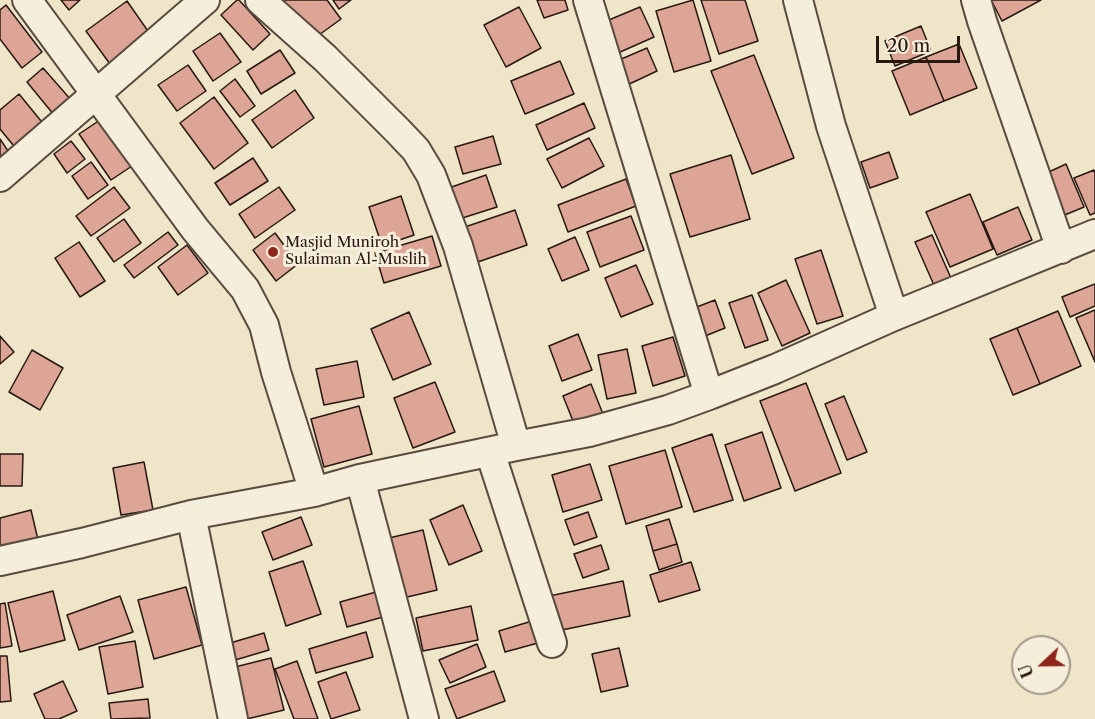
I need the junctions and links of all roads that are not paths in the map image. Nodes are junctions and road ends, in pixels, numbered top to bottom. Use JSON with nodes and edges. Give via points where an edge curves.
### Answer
{"nodes":[{"id":1,"x":27,"y":0,"type":"edge"},
{"id":2,"x":205,"y":0,"type":"edge"},
{"id":3,"x":260,"y":0,"type":"edge"},
{"id":4,"x":588,"y":0,"type":"edge"},
{"id":5,"x":798,"y":0,"type":"edge"},
{"id":6,"x":976,"y":0,"type":"edge"},
{"id":7,"x":97,"y":94,"type":"junction"},
{"id":8,"x":0,"y":177,"type":"edge"},
{"id":9,"x":1095,"y":234,"type":"edge"},
{"id":10,"x":1061,"y":249,"type":"junction"},
{"id":11,"x":894,"y":316,"type":"junction"},
{"id":12,"x":710,"y":396,"type":"junction"},
{"id":13,"x":503,"y":449,"type":"junction"},
{"id":14,"x":360,"y":479,"type":"junction"},
{"id":15,"x":314,"y":492,"type":"junction"},
{"id":16,"x":191,"y":515,"type":"junction"},
{"id":17,"x":0,"y":561,"type":"edge"},
{"id":18,"x":552,"y":643,"type":"dead end"},
{"id":19,"x":233,"y":719,"type":"edge"},
{"id":20,"x":424,"y":719,"type":"edge"}],
"edges":[{"from":1,"to":7,"type":"street"},
{"from":2,"to":7,"type":"street"},
{"from":3,"to":13,"type":"street","via":[[398,131],[431,175],[458,246]]},
{"from":4,"to":12,"type":"street"},
{"from":5,"to":11,"type":"street","via":[[831,126]]},
{"from":6,"to":10,"type":"street"},
{"from":7,"to":8,"type":"street"},
{"from":7,"to":15,"type":"street","via":[[195,229],[245,289],[264,325]]},
{"from":9,"to":10,"type":"street"},
{"from":10,"to":11,"type":"street"},
{"from":11,"to":12,"type":"street"},
{"from":12,"to":13,"type":"street","via":[[589,432]]},
{"from":13,"to":14,"type":"street"},
{"from":13,"to":18,"type":"street"},
{"from":14,"to":15,"type":"street"},
{"from":14,"to":20,"type":"street"},
{"from":15,"to":16,"type":"street"},
{"from":16,"to":17,"type":"street"},
{"from":16,"to":19,"type":"street"}]}
